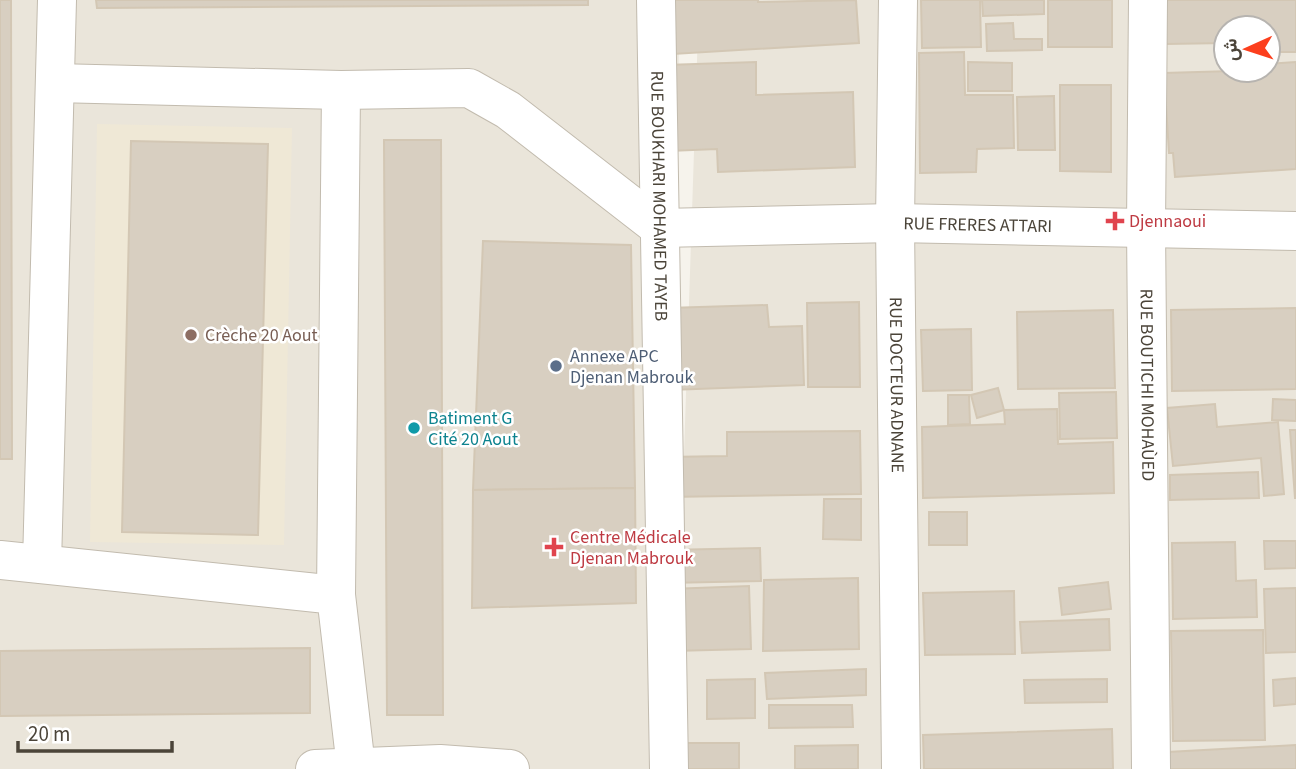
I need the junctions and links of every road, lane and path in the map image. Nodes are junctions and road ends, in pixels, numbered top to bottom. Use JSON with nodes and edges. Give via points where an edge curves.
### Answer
{"nodes":[{"id":1,"x":57,"y":0,"type":"edge"},
{"id":2,"x":656,"y":0,"type":"edge"},
{"id":3,"x":898,"y":0,"type":"edge"},
{"id":4,"x":1149,"y":0,"type":"edge"},
{"id":5,"x":55,"y":83,"type":"junction"},
{"id":6,"x":341,"y":90,"type":"junction"},
{"id":7,"x":895,"y":223,"type":"junction"},
{"id":8,"x":1146,"y":227,"type":"junction"},
{"id":9,"x":660,"y":228,"type":"junction"},
{"id":10,"x":1296,"y":231,"type":"edge"},
{"id":11,"x":0,"y":560,"type":"edge"},
{"id":12,"x":42,"y":564,"type":"junction"},
{"id":13,"x":337,"y":595,"type":"junction"},
{"id":14,"x":356,"y":767,"type":"edge"},
{"id":15,"x":315,"y":769,"type":"edge"},
{"id":16,"x":510,"y":769,"type":"edge"},
{"id":17,"x":669,"y":769,"type":"edge"},
{"id":18,"x":901,"y":769,"type":"edge"},
{"id":19,"x":1151,"y":769,"type":"edge"}],
"edges":[{"from":1,"to":5,"type":"street"},
{"from":2,"to":9,"type":"street","name":"RUE BOUKHARI MOHAMED TAYEB"},
{"from":3,"to":7,"type":"street","name":"RUE DOCTEUR ADNANE"},
{"from":4,"to":8,"type":"street","name":"RUE BOUTICHI MOHAÙED"},
{"from":5,"to":6,"type":"street"},
{"from":5,"to":12,"type":"street"},
{"from":6,"to":9,"type":"street","via":[[470,88],[508,110]]},
{"from":6,"to":13,"type":"street"},
{"from":7,"to":8,"type":"street","name":"RUE FRERES ATTARI"},
{"from":7,"to":9,"type":"street","name":"RUE FRERES ATTARI"},
{"from":7,"to":18,"type":"street","name":"RUE DOCTEUR ADNANE"},
{"from":8,"to":10,"type":"street","name":"RUE FRERES ATTARI"},
{"from":8,"to":19,"type":"street","name":"RUE BOUTICHI MOHAÙED"},
{"from":9,"to":17,"type":"street","name":"RUE BOUKHARI MOHAMED TAYEB"},
{"from":11,"to":12,"type":"street"},
{"from":12,"to":13,"type":"street"},
{"from":13,"to":14,"type":"street"},
{"from":14,"to":15,"type":"street"},
{"from":14,"to":16,"type":"street","via":[[440,764]]}]}
